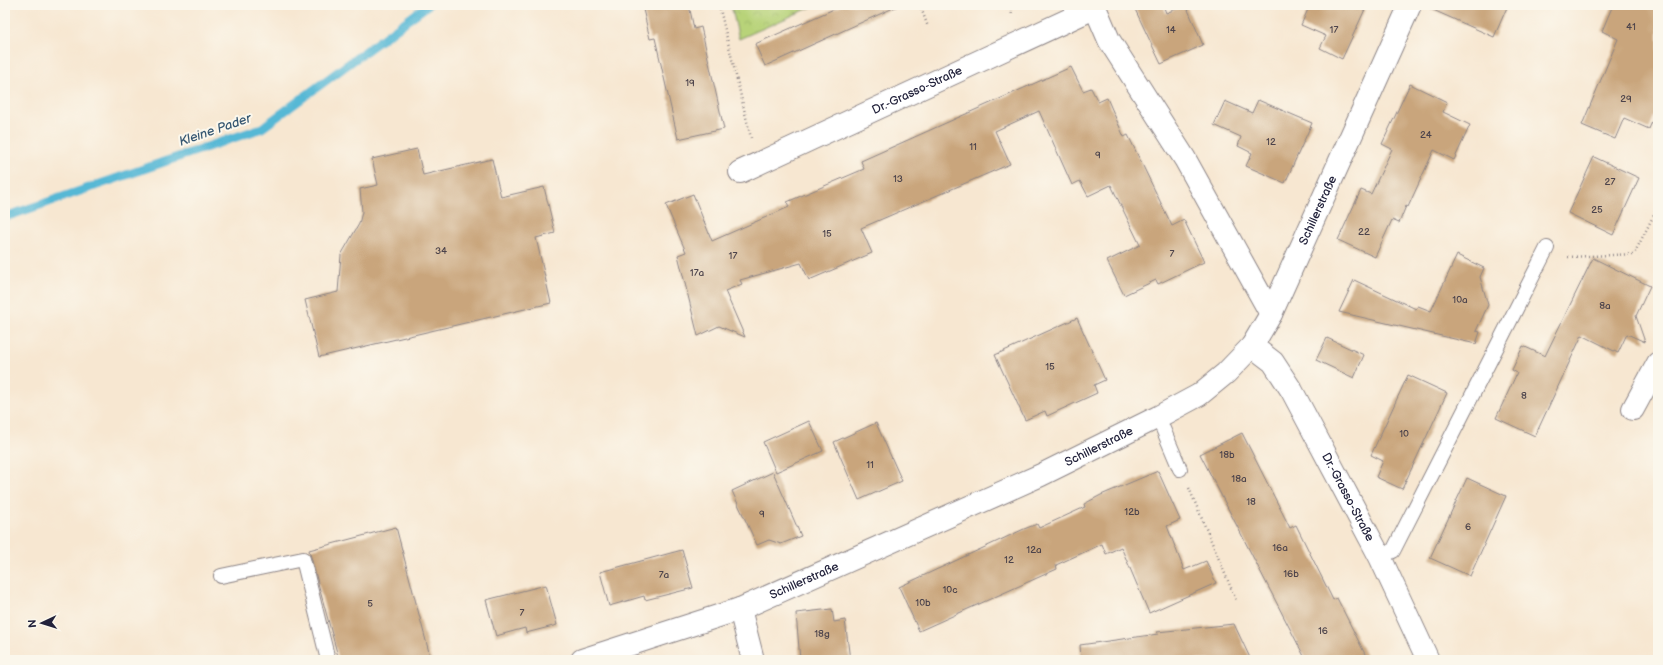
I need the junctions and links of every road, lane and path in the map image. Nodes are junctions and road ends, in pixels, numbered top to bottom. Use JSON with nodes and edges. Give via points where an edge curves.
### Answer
{"nodes":[{"id":1,"x":719,"y":5,"type":"edge"},
{"id":2,"x":920,"y":5,"type":"edge"},
{"id":3,"x":1410,"y":5,"type":"edge"},
{"id":4,"x":1094,"y":6,"type":"edge"},
{"id":5,"x":928,"y":27,"type":"dead end"},
{"id":6,"x":760,"y":163,"type":"junction"},
{"id":7,"x":740,"y":172,"type":"dead end"},
{"id":8,"x":1658,"y":207,"type":"edge"},
{"id":9,"x":1547,"y":248,"type":"joint"},
{"id":10,"x":1271,"y":314,"type":"junction"},
{"id":11,"x":1252,"y":346,"type":"junction"},
{"id":12,"x":1658,"y":363,"type":"edge"},
{"id":13,"x":1633,"y":409,"type":"dead end"},
{"id":14,"x":1158,"y":417,"type":"junction"},
{"id":15,"x":1180,"y":469,"type":"joint"},
{"id":16,"x":1380,"y":558,"type":"junction"},
{"id":17,"x":221,"y":576,"type":"dead end"},
{"id":18,"x":1236,"y":600,"type":"dead end"},
{"id":19,"x":740,"y":609,"type":"junction"},
{"id":20,"x":328,"y":660,"type":"edge"},
{"id":21,"x":582,"y":660,"type":"edge"},
{"id":22,"x":753,"y":660,"type":"edge"},
{"id":23,"x":1428,"y":660,"type":"edge"}],
"edges":[{"from":1,"to":6,"type":"path"},
{"from":2,"to":5,"type":"path"},
{"from":3,"to":10,"type":"street","name":"Schillerstraße"},
{"from":4,"to":6,"type":"street","name":"Dr.-Grasso-Straße"},
{"from":4,"to":10,"type":"street","name":"Dr.-Grasso-Straße","via":[[1109,40],[1185,159]]},
{"from":6,"to":7,"type":"street","name":"Dr.-Grasso-Straße"},
{"from":8,"to":9,"type":"path","via":[[1634,254],[1565,257]]},
{"from":9,"to":16,"type":"lane","via":[[1393,551]]},
{"from":10,"to":11,"type":"street","name":"Schillerstraße"},
{"from":11,"to":14,"type":"street","name":"Schillerstraße","via":[[1226,373],[1199,395]]},
{"from":11,"to":16,"type":"street","name":"Dr.-Grasso-Straße","via":[[1273,362],[1292,391]]},
{"from":12,"to":13,"type":"street"},
{"from":14,"to":15,"type":"lane"},
{"from":14,"to":19,"type":"street","name":"Schillerstraße","via":[[1041,475]]},
{"from":15,"to":18,"type":"path"},
{"from":16,"to":23,"type":"street","name":"Dr.-Grasso-Straße"},
{"from":17,"to":20,"type":"lane","via":[[304,559]]},
{"from":19,"to":21,"type":"street","name":"Schillerstraße"},
{"from":19,"to":22,"type":"street"}]}
